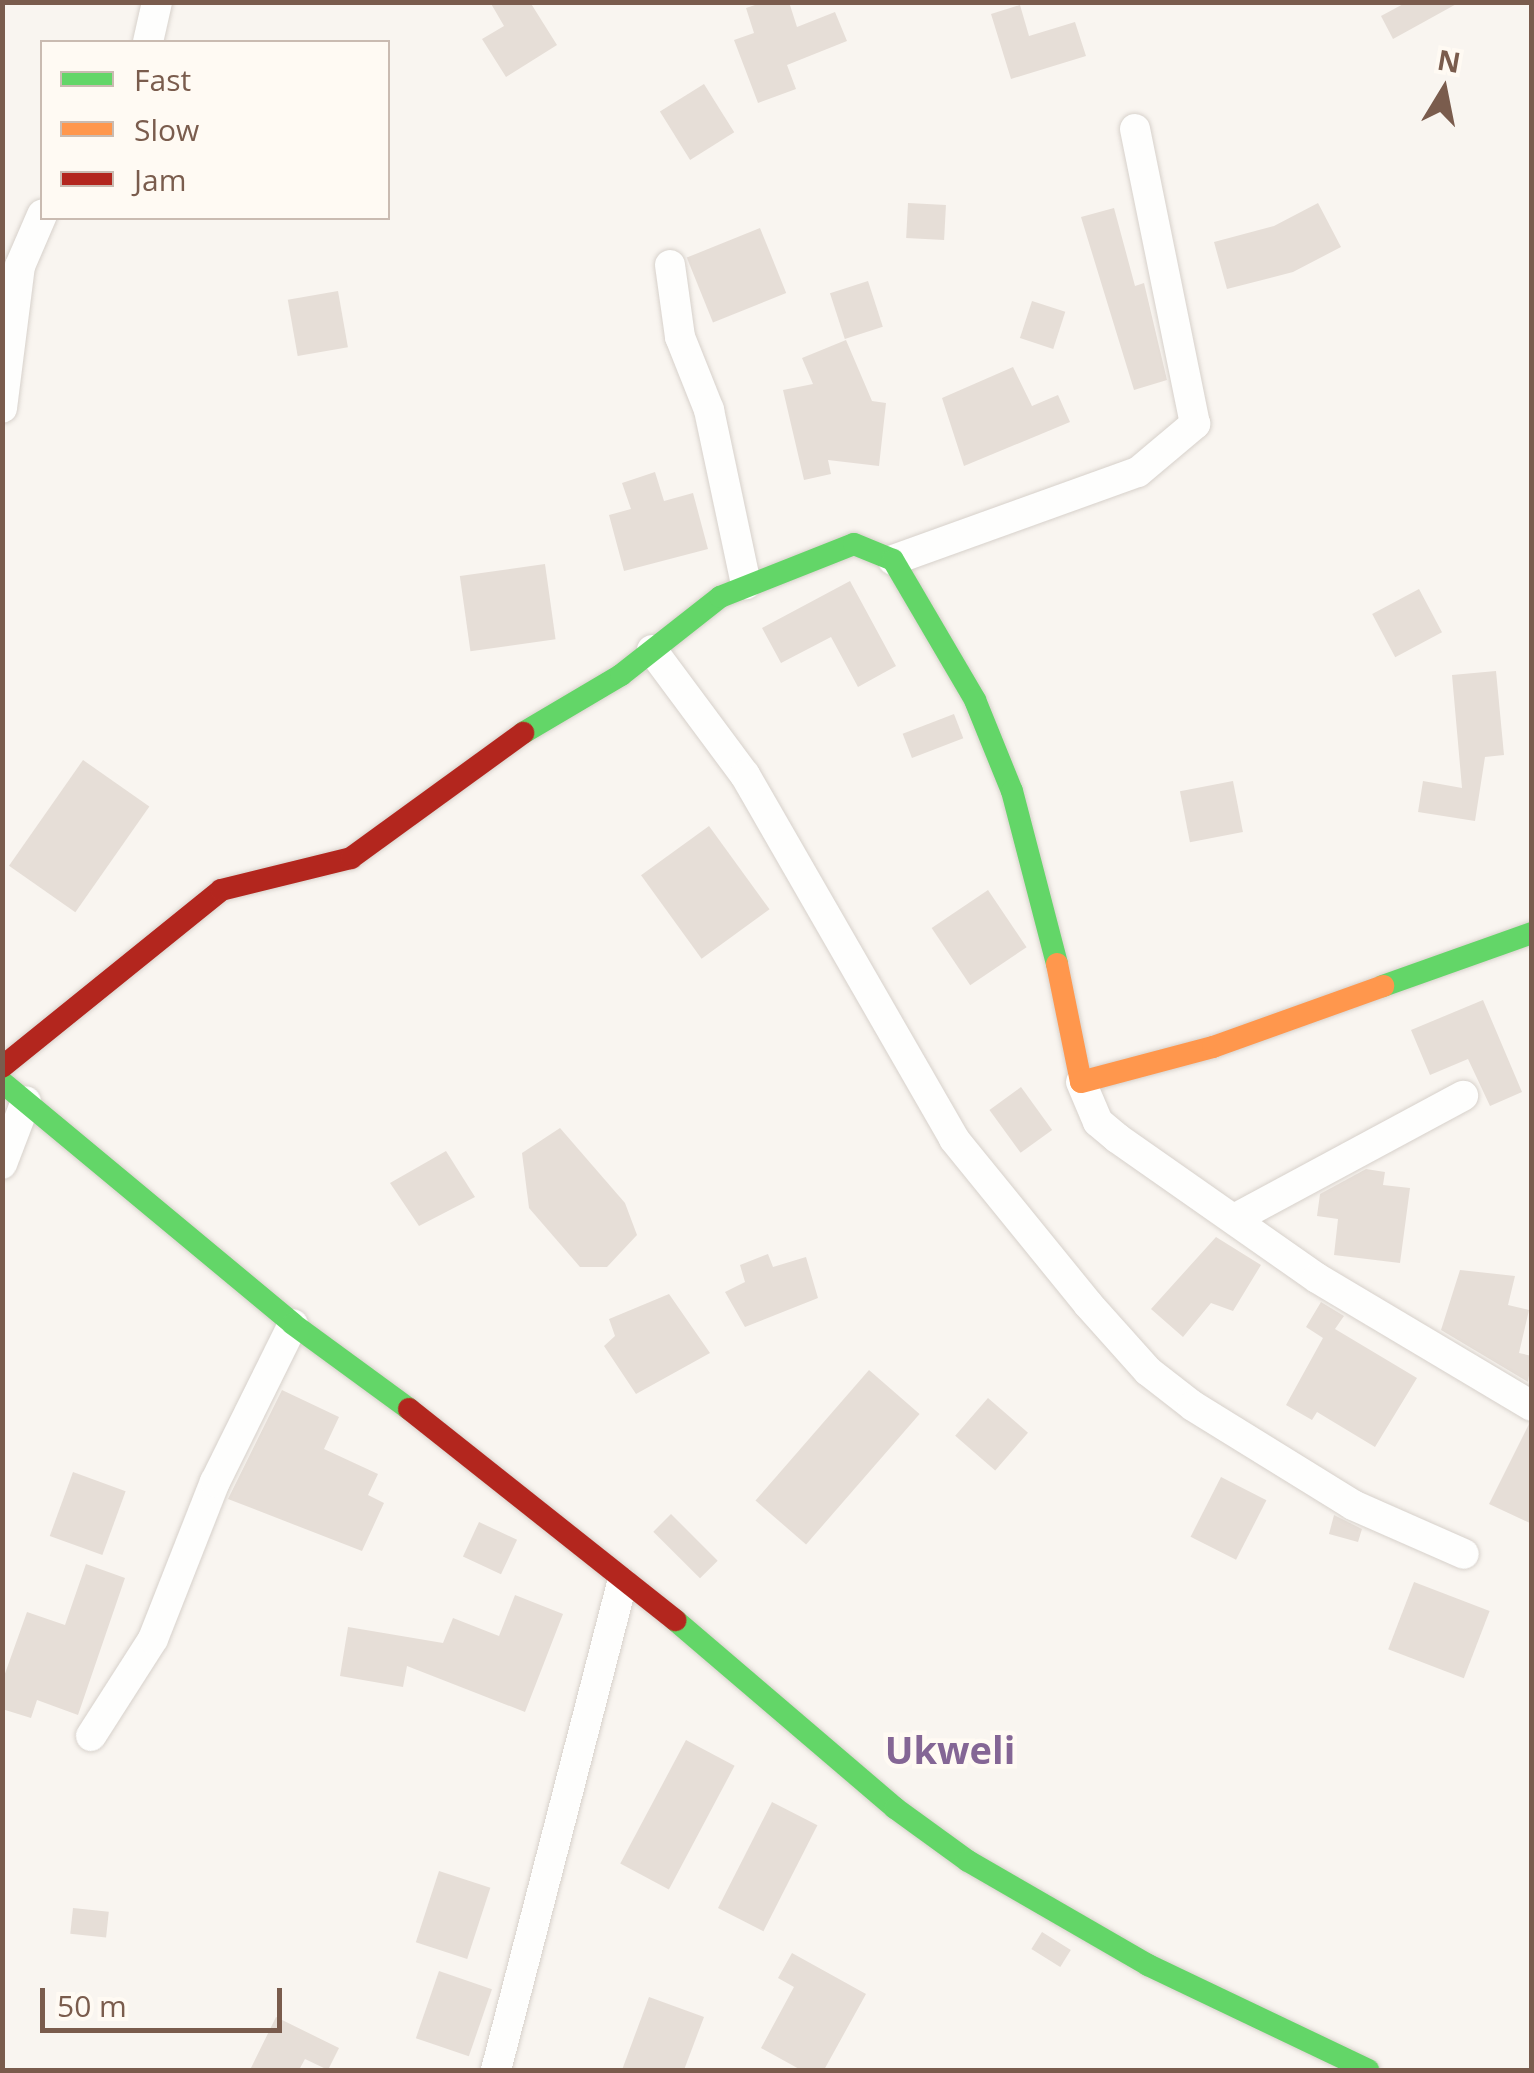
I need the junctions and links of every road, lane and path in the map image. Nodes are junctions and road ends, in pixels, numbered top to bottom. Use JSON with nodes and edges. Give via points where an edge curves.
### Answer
{"nodes":[{"id":1,"x":157,"y":2,"type":"edge"},
{"id":2,"x":148,"y":40,"type":"edge"},
{"id":3,"x":1134,"y":129,"type":"dead end"},
{"id":4,"x":40,"y":220,"type":"edge"},
{"id":5,"x":670,"y":265,"type":"dead end"},
{"id":6,"x":2,"y":408,"type":"edge"},
{"id":7,"x":893,"y":560,"type":"junction"},
{"id":8,"x":746,"y":584,"type":"junction"},
{"id":9,"x":652,"y":650,"type":"junction"},
{"id":10,"x":1532,"y":933,"type":"edge"},
{"id":11,"x":2,"y":1067,"type":"edge"},
{"id":12,"x":1080,"y":1082,"type":"junction"},
{"id":13,"x":14,"y":1092,"type":"edge"},
{"id":14,"x":1463,"y":1096,"type":"dead end"},
{"id":15,"x":2,"y":1164,"type":"edge"},
{"id":16,"x":1236,"y":1218,"type":"junction"},
{"id":17,"x":293,"y":1324,"type":"junction"},
{"id":18,"x":1532,"y":1406,"type":"edge"},
{"id":19,"x":1464,"y":1554,"type":"dead end"},
{"id":20,"x":622,"y":1582,"type":"junction"},
{"id":21,"x":91,"y":1736,"type":"dead end"},
{"id":22,"x":496,"y":2070,"type":"edge"},
{"id":23,"x":1368,"y":2070,"type":"edge"}],
"edges":[{"from":1,"to":2,"type":"street"},
{"from":3,"to":7,"type":"street","via":[[1195,424],[1138,472]]},
{"from":4,"to":6,"type":"street","via":[[20,266]]},
{"from":5,"to":8,"type":"street","via":[[680,337],[709,410]]},
{"from":7,"to":8,"type":"street","via":[[854,544]]},
{"from":7,"to":12,"type":"street","via":[[976,700],[1012,791],[1052,937]]},
{"from":8,"to":9,"type":"street","via":[[702,608]]},
{"from":9,"to":11,"type":"street","via":[[545,717],[360,852],[220,890]]},
{"from":9,"to":19,"type":"street","via":[[746,774],[954,1139],[1100,1318],[1148,1371],[1193,1406],[1353,1505]]},
{"from":10,"to":12,"type":"street","via":[[1213,1048]]},
{"from":12,"to":16,"type":"street","via":[[1108,1130]]},
{"from":13,"to":15,"type":"street"},
{"from":13,"to":17,"type":"street"},
{"from":14,"to":16,"type":"street"},
{"from":16,"to":18,"type":"street","via":[[1318,1278]]},
{"from":17,"to":20,"type":"street","via":[[460,1446]]},
{"from":17,"to":21,"type":"street","via":[[215,1482],[153,1639]]},
{"from":20,"to":22,"type":"street"},
{"from":20,"to":23,"type":"street","via":[[705,1644],[894,1808],[968,1861],[1148,1965]]}]}
